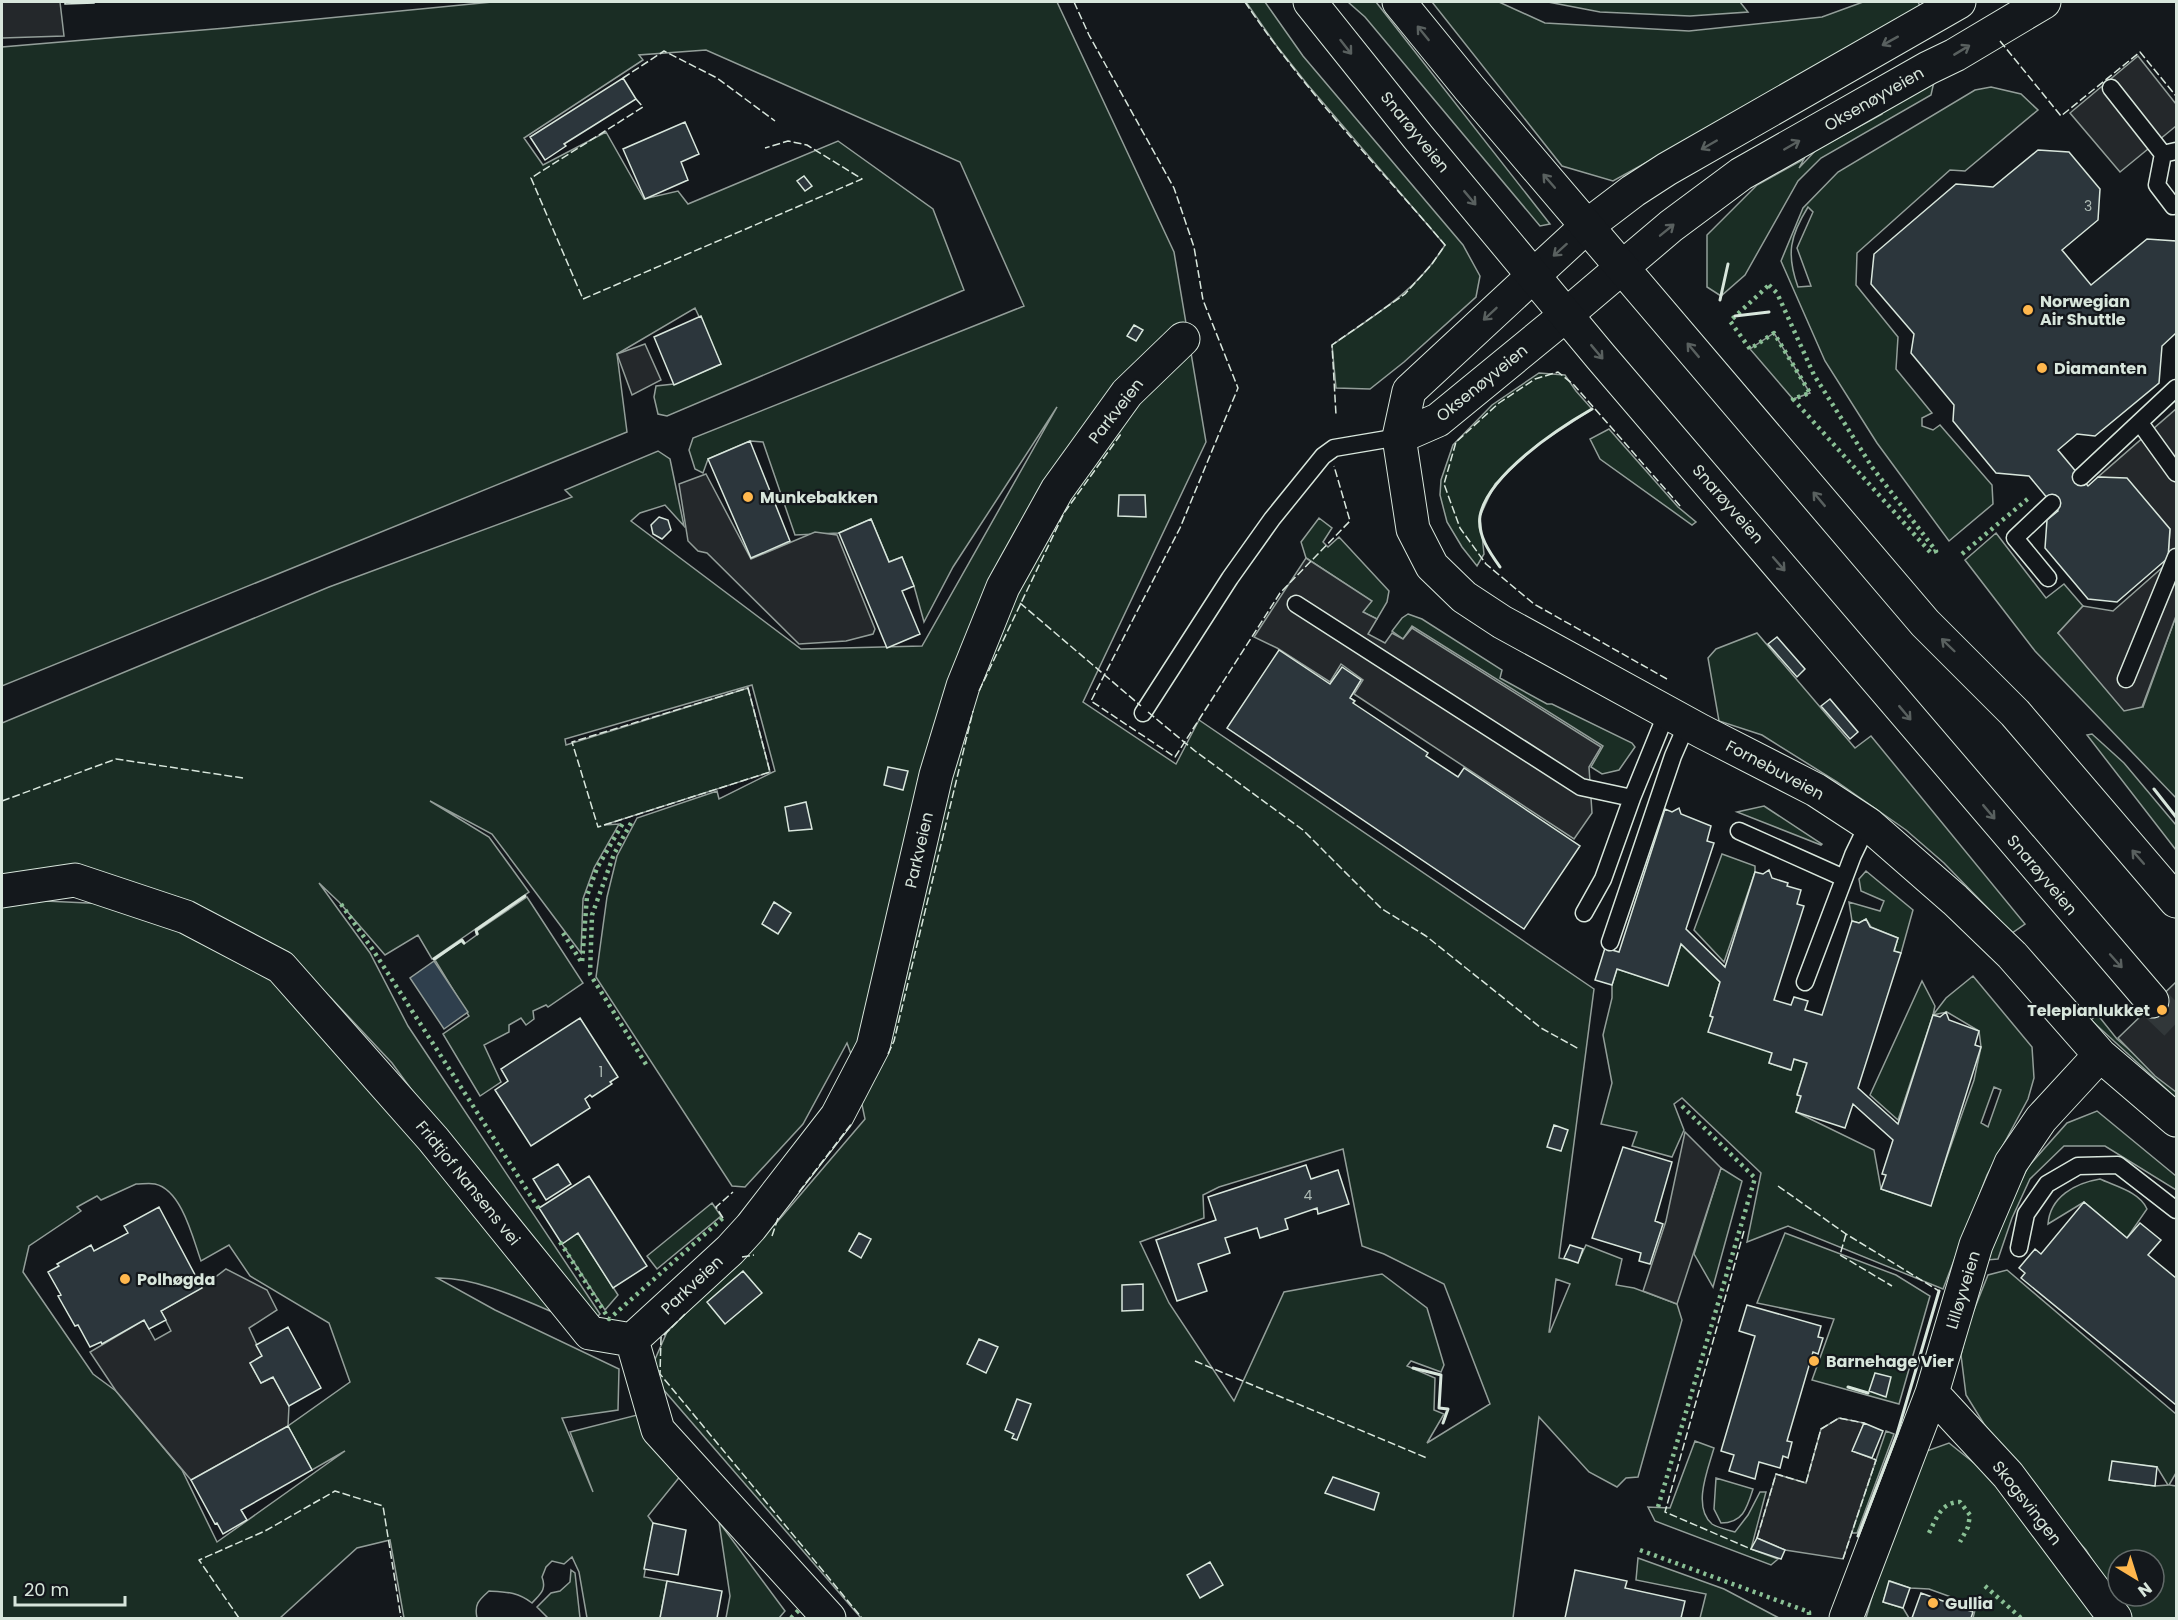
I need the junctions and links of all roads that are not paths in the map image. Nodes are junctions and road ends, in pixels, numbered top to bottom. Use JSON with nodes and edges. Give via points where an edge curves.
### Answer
{"nodes":[{"id":1,"x":1310,"y":2,"type":"edge"},
{"id":2,"x":1399,"y":2,"type":"edge"},
{"id":3,"x":1959,"y":2,"type":"edge"},
{"id":4,"x":2044,"y":2,"type":"edge"},
{"id":5,"x":2111,"y":88,"type":"dead end"},
{"id":6,"x":2170,"y":152,"type":"edge"},
{"id":7,"x":2176,"y":205,"type":"edge"},
{"id":8,"x":1587,"y":226,"type":"junction"},
{"id":9,"x":1621,"y":267,"type":"junction"},
{"id":10,"x":1534,"y":275,"type":"junction"},
{"id":11,"x":1566,"y":315,"type":"junction"},
{"id":12,"x":1183,"y":339,"type":"dead end"},
{"id":13,"x":2176,"y":388,"type":"edge"},
{"id":14,"x":2140,"y":423,"type":"junction"},
{"id":15,"x":1399,"y":437,"type":"junction"},
{"id":16,"x":2176,"y":473,"type":"edge"},
{"id":17,"x":2081,"y":477,"type":"dead end"},
{"id":18,"x":2052,"y":503,"type":"dead end"},
{"id":19,"x":2176,"y":557,"type":"edge"},
{"id":20,"x":2048,"y":578,"type":"dead end"},
{"id":21,"x":1296,"y":604,"type":"dead end"},
{"id":22,"x":2126,"y":679,"type":"dead end"},
{"id":23,"x":1143,"y":713,"type":"dead end"},
{"id":24,"x":1677,"y":718,"type":"junction"},
{"id":25,"x":1632,"y":798,"type":"junction"},
{"id":26,"x":1868,"y":824,"type":"junction"},
{"id":27,"x":1738,"y":831,"type":"dead end"},
{"id":28,"x":1845,"y":878,"type":"junction"},
{"id":29,"x":2,"y":891,"type":"edge"},
{"id":30,"x":2176,"y":901,"type":"edge"},
{"id":31,"x":1584,"y":913,"type":"dead end"},
{"id":32,"x":1610,"y":942,"type":"dead end"},
{"id":33,"x":1805,"y":982,"type":"dead end"},
{"id":34,"x":2152,"y":1001,"type":"tunnel mouth"},
{"id":35,"x":2100,"y":1055,"type":"junction"},
{"id":36,"x":2176,"y":1120,"type":"edge"},
{"id":37,"x":2176,"y":1210,"type":"edge"},
{"id":38,"x":2019,"y":1248,"type":"dead end"},
{"id":39,"x":632,"y":1340,"type":"junction"},
{"id":40,"x":1932,"y":1393,"type":"junction"},
{"id":41,"x":829,"y":1618,"type":"edge"},
{"id":42,"x":1846,"y":1618,"type":"edge"},
{"id":43,"x":2115,"y":1618,"type":"edge"}],
"edges":[{"from":1,"to":10,"type":"street","name":"Snarøyveien","one_way":true},
{"from":8,"to":2,"type":"street","one_way":true},
{"from":3,"to":8,"type":"street","one_way":true,"via":[[1667,169]]},
{"from":9,"to":4,"type":"street","name":"Oksenøyveien","one_way":true,"via":[[1741,174]]},
{"from":5,"to":6,"type":"lane"},
{"from":6,"to":7,"type":"lane","via":[[2157,186]]},
{"from":8,"to":9,"type":"street"},
{"from":8,"to":10,"type":"street","one_way":true},
{"from":9,"to":11,"type":"street","name":"Oksenøyveien"},
{"from":30,"to":9,"type":"street","one_way":true,"via":[[2015,713],[1925,623]]},
{"from":10,"to":11,"type":"street","name":"Snarøyveien"},
{"from":10,"to":15,"type":"street","one_way":true,"via":[[1408,391]]},
{"from":11,"to":15,"type":"street","name":"Oksenøyveien","via":[[1438,420]]},
{"from":11,"to":34,"type":"street","name":"Snarøyveien","one_way":true},
{"from":12,"to":39,"type":"street","name":"Parkveien","via":[[1127,393],[1057,490],[1003,587],[963,686],[936,775],[873,1047],[837,1116],[730,1250]]},
{"from":13,"to":14,"type":"lane"},
{"from":14,"to":16,"type":"lane"},
{"from":14,"to":17,"type":"lane"},
{"from":15,"to":23,"type":"lane","via":[[1334,448],[1323,456],[1230,578]]},
{"from":15,"to":24,"type":"street","name":"Fornebuveien","via":[[1413,530],[1432,566],[1464,597],[1502,622]]},
{"from":18,"to":20,"type":"lane","via":[[2015,538]]},
{"from":19,"to":22,"type":"lane"},
{"from":21,"to":25,"type":"lane","via":[[1581,787]]},
{"from":24,"to":25,"type":"lane"},
{"from":24,"to":26,"type":"street","name":"Fornebuveien","via":[[1816,790]]},
{"from":24,"to":32,"type":"lane","via":[[1673,756]]},
{"from":25,"to":31,"type":"lane","via":[[1603,879]]},
{"from":26,"to":28,"type":"lane"},
{"from":26,"to":35,"type":"street","name":"Fornebuveien","via":[[2012,955]]},
{"from":27,"to":28,"type":"lane"},
{"from":28,"to":33,"type":"lane"},
{"from":29,"to":39,"type":"street","name":"Fridtjof Nansens vei","via":[[75,880],[186,918],[281,966],[434,1139],[590,1333]]},
{"from":35,"to":36,"type":"street","name":"Fornebuveien"},
{"from":35,"to":40,"type":"street","name":"Lilløyveien","via":[[2041,1119],[2011,1163],[1976,1245]]},
{"from":37,"to":38,"type":"lane","via":[[2118,1165],[2078,1166],[2047,1184],[2026,1214]]},
{"from":39,"to":41,"type":"street","via":[[658,1430]]},
{"from":40,"to":42,"type":"street","name":"Lilløyveien"},
{"from":40,"to":43,"type":"street","name":"Skogsvingen","via":[[2008,1475]]}]}
